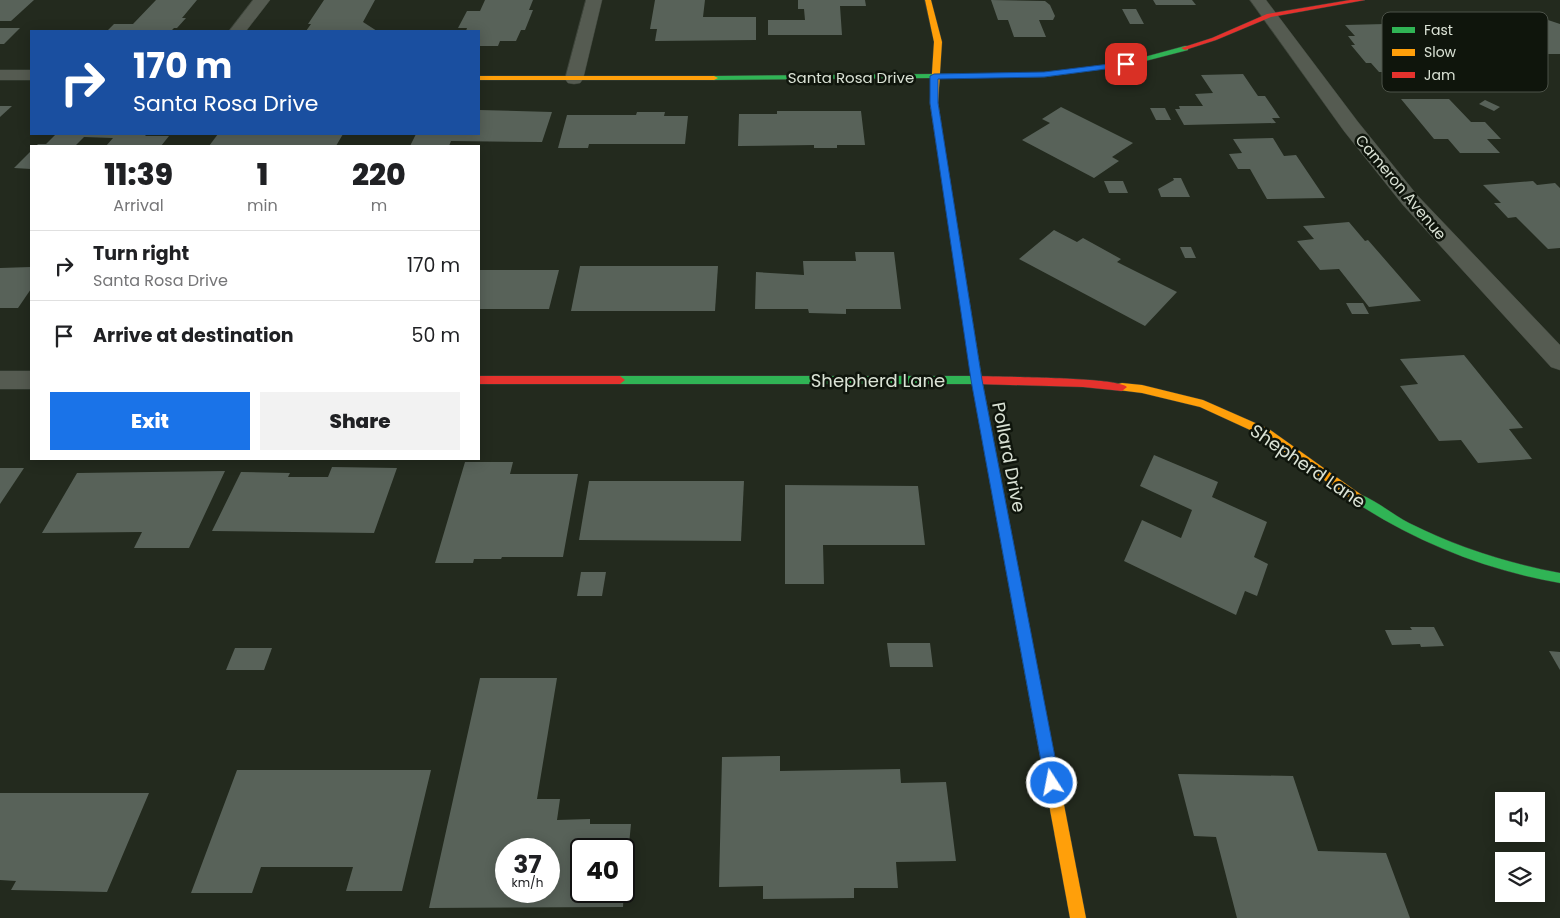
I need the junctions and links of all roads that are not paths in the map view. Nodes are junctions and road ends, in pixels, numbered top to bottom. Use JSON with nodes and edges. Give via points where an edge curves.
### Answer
{"nodes":[{"id":1,"x":262,"y":0,"type":"edge"},
{"id":2,"x":594,"y":0,"type":"edge"},
{"id":3,"x":928,"y":0,"type":"edge"},
{"id":4,"x":1362,"y":0,"type":"edge"},
{"id":5,"x":1264,"y":7,"type":"edge"},
{"id":6,"x":238,"y":30,"type":"edge"},
{"id":7,"x":0,"y":75,"type":"edge"},
{"id":8,"x":30,"y":75,"type":"edge"},
{"id":9,"x":934,"y":76,"type":"junction"},
{"id":10,"x":480,"y":78,"type":"edge"},
{"id":11,"x":574,"y":79,"type":"junction"},
{"id":12,"x":1560,"y":361,"type":"edge"},
{"id":13,"x":0,"y":380,"type":"edge"},
{"id":14,"x":30,"y":380,"type":"edge"},
{"id":15,"x":480,"y":380,"type":"edge"},
{"id":16,"x":977,"y":380,"type":"junction"},
{"id":17,"x":1560,"y":578,"type":"edge"},
{"id":18,"x":1078,"y":918,"type":"edge"}],
"edges":[{"from":1,"to":6,"type":"street"},
{"from":2,"to":11,"type":"street"},
{"from":3,"to":9,"type":"street","name":"Pollard Drive","via":[[938,42]]},
{"from":4,"to":5,"type":"street","name":"Santa Rosa Drive"},
{"from":5,"to":9,"type":"street","name":"Santa Rosa Drive","via":[[1214,39],[1126,64],[1044,74]]},
{"from":5,"to":12,"type":"street","name":"Cameron Avenue","via":[[1363,143],[1410,200]]},
{"from":7,"to":8,"type":"street"},
{"from":9,"to":11,"type":"street","name":"Santa Rosa Drive"},
{"from":9,"to":16,"type":"street","name":"Pollard Drive","via":[[934,103]]},
{"from":10,"to":11,"type":"street","name":"Santa Rosa Drive"},
{"from":13,"to":14,"type":"street"},
{"from":15,"to":16,"type":"street","name":"Shepherd Lane"},
{"from":16,"to":17,"type":"street","name":"Shepherd Lane","via":[[1083,382],[1142,389],[1202,404],[1265,432],[1380,514],[1456,550],[1538,575]]},
{"from":16,"to":18,"type":"street","name":"Pollard Drive"}]}
